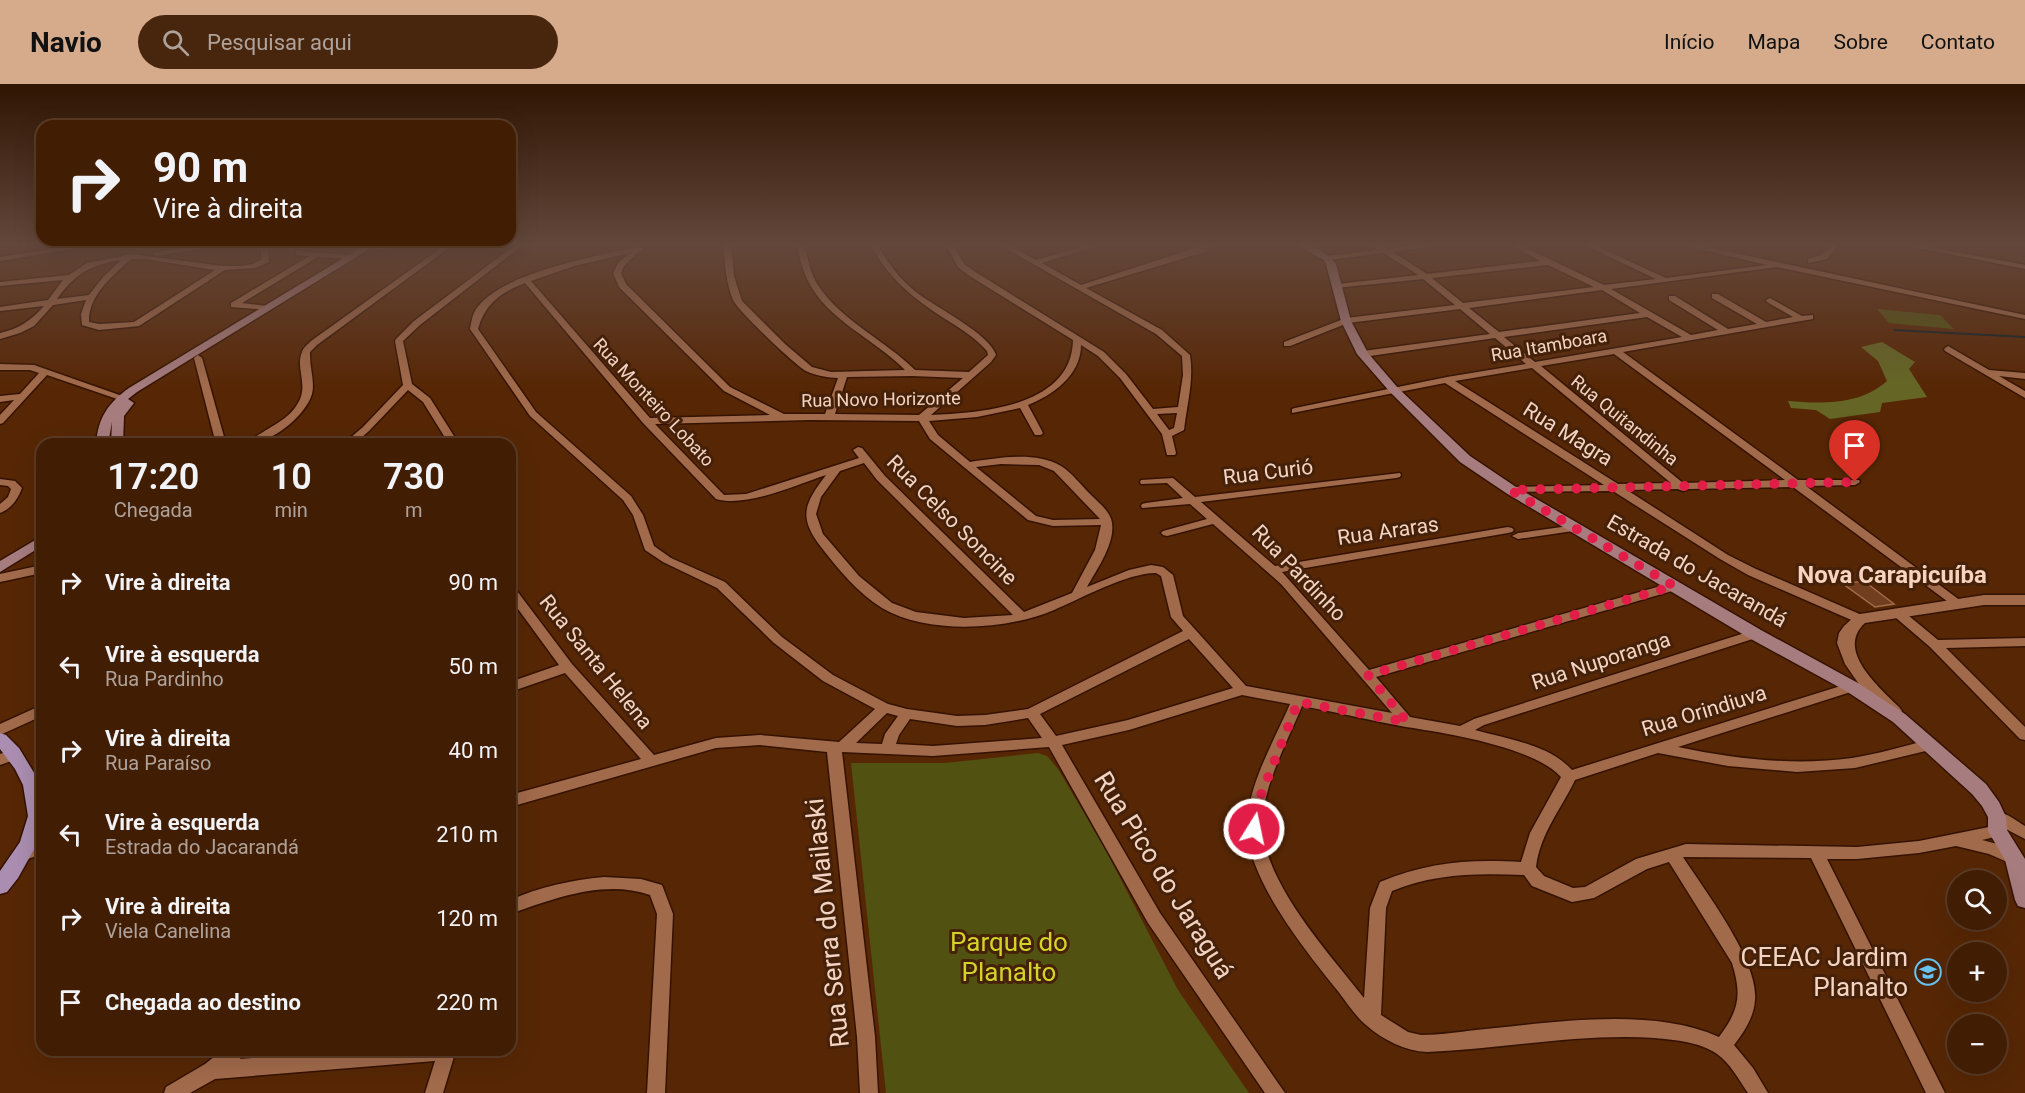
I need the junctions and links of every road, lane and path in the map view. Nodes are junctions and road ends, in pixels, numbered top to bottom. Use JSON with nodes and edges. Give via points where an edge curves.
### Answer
{"nodes":[{"id":1,"x":60,"y":292,"type":"edge"},
{"id":2,"x":97,"y":292,"type":"edge"},
{"id":3,"x":186,"y":292,"type":"edge"},
{"id":4,"x":255,"y":292,"type":"edge"},
{"id":5,"x":294,"y":292,"type":"edge"},
{"id":6,"x":303,"y":292,"type":"edge"},
{"id":7,"x":385,"y":292,"type":"edge"},
{"id":8,"x":458,"y":292,"type":"edge"},
{"id":9,"x":504,"y":292,"type":"edge"},
{"id":10,"x":536,"y":292,"type":"edge"},
{"id":11,"x":628,"y":292,"type":"edge"},
{"id":12,"x":735,"y":292,"type":"edge"},
{"id":13,"x":820,"y":292,"type":"edge"},
{"id":14,"x":912,"y":292,"type":"edge"},
{"id":15,"x":1000,"y":292,"type":"edge"},
{"id":16,"x":1086,"y":292,"type":"edge"},
{"id":17,"x":1339,"y":292,"type":"edge"},
{"id":18,"x":1445,"y":292,"type":"edge"},
{"id":19,"x":1579,"y":292,"type":"edge"},
{"id":20,"x":1610,"y":292,"type":"edge"},
{"id":21,"x":1902,"y":292,"type":"edge"},
{"id":22,"x":1715,"y":296,"type":"dead end"},
{"id":23,"x":92,"y":297,"type":"junction"},
{"id":24,"x":1672,"y":298,"type":"dead end"},
{"id":25,"x":1770,"y":300,"type":"dead end"},
{"id":26,"x":50,"y":304,"type":"junction"},
{"id":27,"x":1462,"y":306,"type":"junction"},
{"id":28,"x":267,"y":308,"type":"junction"},
{"id":29,"x":0,"y":309,"type":"edge"},
{"id":30,"x":1647,"y":314,"type":"junction"},
{"id":31,"x":2025,"y":317,"type":"edge"},
{"id":32,"x":1346,"y":321,"type":"junction"},
{"id":33,"x":1765,"y":325,"type":"junction"},
{"id":34,"x":1727,"y":332,"type":"junction"},
{"id":35,"x":1494,"y":335,"type":"junction"},
{"id":36,"x":0,"y":336,"type":"edge"},
{"id":37,"x":1689,"y":338,"type":"junction"},
{"id":38,"x":1077,"y":339,"type":"junction"},
{"id":39,"x":1287,"y":344,"type":"dead end"},
{"id":40,"x":1948,"y":349,"type":"dead end"},
{"id":41,"x":1615,"y":350,"type":"junction"},
{"id":42,"x":1363,"y":354,"type":"junction"},
{"id":43,"x":198,"y":358,"type":"junction"},
{"id":44,"x":1534,"y":366,"type":"junction"},
{"id":45,"x":0,"y":367,"type":"edge"},
{"id":46,"x":45,"y":372,"type":"junction"},
{"id":47,"x":1986,"y":372,"type":"junction"},
{"id":48,"x":912,"y":373,"type":"junction"},
{"id":49,"x":843,"y":375,"type":"junction"},
{"id":50,"x":969,"y":375,"type":"junction"},
{"id":51,"x":2025,"y":376,"type":"edge"},
{"id":52,"x":1447,"y":380,"type":"junction"},
{"id":53,"x":408,"y":385,"type":"junction"},
{"id":54,"x":1394,"y":390,"type":"junction"},
{"id":55,"x":2025,"y":395,"type":"edge"},
{"id":56,"x":23,"y":396,"type":"junction"},
{"id":57,"x":123,"y":398,"type":"junction"},
{"id":58,"x":0,"y":399,"type":"edge"},
{"id":59,"x":1023,"y":404,"type":"junction"},
{"id":60,"x":1180,"y":410,"type":"junction"},
{"id":61,"x":1295,"y":411,"type":"dead end"},
{"id":62,"x":1151,"y":412,"type":"junction"},
{"id":63,"x":829,"y":417,"type":"junction"},
{"id":64,"x":782,"y":418,"type":"junction"},
{"id":65,"x":922,"y":418,"type":"junction"},
{"id":66,"x":0,"y":421,"type":"edge"},
{"id":67,"x":646,"y":421,"type":"junction"},
{"id":68,"x":1038,"y":433,"type":"dead end"},
{"id":69,"x":1167,"y":434,"type":"junction"},
{"id":70,"x":103,"y":438,"type":"edge"},
{"id":71,"x":117,"y":438,"type":"edge"},
{"id":72,"x":219,"y":438,"type":"edge"},
{"id":73,"x":261,"y":438,"type":"edge"},
{"id":74,"x":355,"y":438,"type":"edge"},
{"id":75,"x":450,"y":438,"type":"edge"},
{"id":76,"x":1171,"y":453,"type":"dead end"},
{"id":77,"x":968,"y":465,"type":"junction"},
{"id":78,"x":837,"y":468,"type":"junction"},
{"id":79,"x":1396,"y":475,"type":"dead end"},
{"id":80,"x":6,"y":482,"type":"edge"},
{"id":81,"x":1145,"y":482,"type":"dead end"},
{"id":82,"x":1855,"y":482,"type":"dead end"},
{"id":83,"x":1799,"y":485,"type":"junction"},
{"id":84,"x":1683,"y":488,"type":"junction"},
{"id":85,"x":1621,"y":489,"type":"junction"},
{"id":86,"x":1510,"y":490,"type":"junction"},
{"id":87,"x":1192,"y":501,"type":"junction"},
{"id":88,"x":1146,"y":506,"type":"dead end"},
{"id":89,"x":0,"y":510,"type":"edge"},
{"id":90,"x":1215,"y":520,"type":"junction"},
{"id":91,"x":1107,"y":522,"type":"junction"},
{"id":92,"x":1576,"y":528,"type":"junction"},
{"id":93,"x":1167,"y":533,"type":"dead end"},
{"id":94,"x":36,"y":544,"type":"edge"},
{"id":95,"x":36,"y":553,"type":"edge"},
{"id":96,"x":0,"y":568,"type":"edge"},
{"id":97,"x":36,"y":570,"type":"edge"},
{"id":98,"x":1273,"y":570,"type":"junction"},
{"id":99,"x":0,"y":577,"type":"edge"},
{"id":100,"x":1674,"y":586,"type":"junction"},
{"id":101,"x":1077,"y":595,"type":"junction"},
{"id":102,"x":516,"y":598,"type":"edge"},
{"id":103,"x":2025,"y":600,"type":"edge"},
{"id":104,"x":1959,"y":604,"type":"junction"},
{"id":105,"x":1899,"y":614,"type":"junction"},
{"id":106,"x":1021,"y":616,"type":"junction"},
{"id":107,"x":1860,"y":619,"type":"junction"},
{"id":108,"x":1190,"y":633,"type":"junction"},
{"id":109,"x":1755,"y":634,"type":"junction"},
{"id":110,"x":2025,"y":642,"type":"edge"},
{"id":111,"x":1935,"y":644,"type":"junction"},
{"id":112,"x":567,"y":667,"type":"junction"},
{"id":113,"x":1368,"y":675,"type":"junction"},
{"id":114,"x":516,"y":685,"type":"edge"},
{"id":115,"x":1852,"y":687,"type":"junction"},
{"id":116,"x":1242,"y":690,"type":"junction"},
{"id":117,"x":1298,"y":702,"type":"junction"},
{"id":118,"x":885,"y":708,"type":"junction"},
{"id":119,"x":36,"y":713,"type":"edge"},
{"id":120,"x":1031,"y":713,"type":"junction"},
{"id":121,"x":907,"y":714,"type":"junction"},
{"id":122,"x":1899,"y":718,"type":"junction"},
{"id":123,"x":1407,"y":722,"type":"junction"},
{"id":124,"x":0,"y":730,"type":"edge"},
{"id":125,"x":1461,"y":731,"type":"junction"},
{"id":126,"x":2025,"y":735,"type":"edge"},
{"id":127,"x":0,"y":739,"type":"edge"},
{"id":128,"x":1053,"y":742,"type":"junction"},
{"id":129,"x":1929,"y":746,"type":"junction"},
{"id":130,"x":838,"y":747,"type":"junction"},
{"id":131,"x":1657,"y":748,"type":"junction"},
{"id":132,"x":888,"y":749,"type":"junction"},
{"id":133,"x":8,"y":757,"type":"edge"},
{"id":134,"x":650,"y":760,"type":"junction"},
{"id":135,"x":1569,"y":776,"type":"junction"},
{"id":136,"x":36,"y":794,"type":"edge"},
{"id":137,"x":516,"y":799,"type":"edge"},
{"id":138,"x":1998,"y":824,"type":"junction"},
{"id":139,"x":2025,"y":833,"type":"edge"},
{"id":140,"x":36,"y":836,"type":"edge"},
{"id":141,"x":1956,"y":840,"type":"junction"},
{"id":142,"x":34,"y":851,"type":"edge"},
{"id":143,"x":1672,"y":853,"type":"junction"},
{"id":144,"x":1816,"y":853,"type":"junction"},
{"id":145,"x":2014,"y":859,"type":"junction"},
{"id":146,"x":1528,"y":869,"type":"junction"},
{"id":147,"x":0,"y":886,"type":"edge"},
{"id":148,"x":2025,"y":900,"type":"edge"},
{"id":149,"x":516,"y":905,"type":"edge"},
{"id":150,"x":1372,"y":1018,"type":"junction"},
{"id":151,"x":1722,"y":1047,"type":"junction"},
{"id":152,"x":230,"y":1056,"type":"edge"},
{"id":153,"x":384,"y":1056,"type":"edge"},
{"id":154,"x":445,"y":1056,"type":"edge"},
{"id":155,"x":212,"y":1070,"type":"junction"},
{"id":156,"x":173,"y":1093,"type":"edge"},
{"id":157,"x":434,"y":1093,"type":"edge"},
{"id":158,"x":656,"y":1093,"type":"edge"},
{"id":159,"x":869,"y":1093,"type":"edge"},
{"id":160,"x":1276,"y":1093,"type":"edge"},
{"id":161,"x":1759,"y":1093,"type":"edge"},
{"id":162,"x":1936,"y":1093,"type":"edge"}],
"edges":[{"from":1,"to":26,"type":"street"},
{"from":2,"to":23,"type":"street"},
{"from":3,"to":23,"type":"street","via":[[136,324],[99,327],[85,323],[84,319]]},
{"from":4,"to":28,"type":"street","via":[[234,305]]},
{"from":5,"to":28,"type":"main road"},
{"from":6,"to":43,"type":"main road"},
{"from":7,"to":73,"type":"street","via":[[306,351],[307,395],[285,422]]},
{"from":8,"to":53,"type":"street","via":[[399,341]]},
{"from":9,"to":118,"type":"street","via":[[482,308],[474,324],[478,337],[522,401],[627,498],[650,548],[721,585],[778,640],[828,678]]},
{"from":10,"to":67,"type":"street","name":"Rua Monteiro Lobato"},
{"from":11,"to":64,"type":"street","via":[[727,389]]},
{"from":12,"to":49,"type":"street","via":[[738,302],[801,364],[824,374]]},
{"from":13,"to":48,"type":"street","via":[[892,351]]},
{"from":14,"to":50,"type":"street","via":[[988,346],[992,355]]},
{"from":15,"to":38,"type":"street"},
{"from":16,"to":60,"type":"street","via":[[1164,336],[1186,355],[1189,380]]},
{"from":17,"to":32,"type":"main road","name":"Estrada do Jacarandá"},
{"from":18,"to":27,"type":"street","name":"Rua Quitandinha"},
{"from":19,"to":27,"type":"street"},
{"from":20,"to":30,"type":"street"},
{"from":21,"to":31,"type":"street"},
{"from":22,"to":33,"type":"street"},
{"from":23,"to":26,"type":"street"},
{"from":24,"to":34,"type":"street"},
{"from":25,"to":33,"type":"street","name":"Rua Itamboara","via":[[1805,318]]},
{"from":26,"to":29,"type":"street"},
{"from":26,"to":36,"type":"street","via":[[30,327]]},
{"from":27,"to":32,"type":"street"},
{"from":27,"to":35,"type":"street","name":"Rua Quitandinha"},
{"from":28,"to":57,"type":"main road"},
{"from":30,"to":35,"type":"street"},
{"from":30,"to":37,"type":"street"},
{"from":32,"to":39,"type":"street"},
{"from":32,"to":42,"type":"main road","name":"Estrada do Jacarandá"},
{"from":33,"to":34,"type":"street","name":"Rua Itamboara"},
{"from":34,"to":37,"type":"street","name":"Rua Itamboara"},
{"from":35,"to":42,"type":"street"},
{"from":35,"to":44,"type":"street","name":"Rua Quitandinha"},
{"from":37,"to":41,"type":"street","name":"Rua Itamboara"},
{"from":38,"to":59,"type":"street","name":"Rua Novo Horizonte","via":[[1076,358],[1061,382]]},
{"from":38,"to":62,"type":"street","via":[[1110,362]]},
{"from":40,"to":47,"type":"street"},
{"from":41,"to":44,"type":"street","name":"Rua Itamboara"},
{"from":41,"to":83,"type":"street"},
{"from":42,"to":54,"type":"main road","name":"Estrada do Jacarandá"},
{"from":43,"to":71,"type":"main road","via":[[147,388],[122,409]]},
{"from":43,"to":72,"type":"street"},
{"from":44,"to":52,"type":"street","name":"Rua Itamboara"},
{"from":44,"to":84,"type":"street","name":"Rua Quitandinha"},
{"from":45,"to":46,"type":"street","via":[[24,366]]},
{"from":46,"to":56,"type":"street"},
{"from":46,"to":57,"type":"street"},
{"from":47,"to":51,"type":"street"},
{"from":47,"to":55,"type":"street"},
{"from":48,"to":49,"type":"street"},
{"from":48,"to":50,"type":"street"},
{"from":49,"to":63,"type":"street"},
{"from":50,"to":65,"type":"street"},
{"from":52,"to":54,"type":"street","name":"Rua Itamboara"},
{"from":52,"to":85,"type":"street","name":"Rua Magra"},
{"from":53,"to":74,"type":"street"},
{"from":53,"to":75,"type":"street","via":[[427,400]]},
{"from":54,"to":61,"type":"street","name":"Rua Itamboara"},
{"from":54,"to":86,"type":"main road","name":"Estrada do Jacarandá","via":[[1465,459]]},
{"from":56,"to":58,"type":"street"},
{"from":56,"to":66,"type":"street"},
{"from":57,"to":70,"type":"main road","via":[[104,421]]},
{"from":59,"to":65,"type":"street","name":"Rua Novo Horizonte","via":[[959,416]]},
{"from":59,"to":68,"type":"street"},
{"from":60,"to":62,"type":"street"},
{"from":60,"to":69,"type":"street","via":[[1179,430]]},
{"from":62,"to":69,"type":"street"},
{"from":63,"to":64,"type":"street","name":"Rua Novo Horizonte"},
{"from":63,"to":65,"type":"street","name":"Rua Novo Horizonte"},
{"from":64,"to":67,"type":"street","name":"Rua Novo Horizonte"},
{"from":65,"to":77,"type":"street","via":[[934,437]]},
{"from":67,"to":78,"type":"street","name":"Rua Monteiro Lobato","via":[[727,500]]},
{"from":69,"to":76,"type":"street"},
{"from":77,"to":91,"type":"street","via":[[1037,521]]},
{"from":77,"to":91,"type":"street","via":[[1028,462],[1053,467],[1069,479]]},
{"from":78,"to":106,"type":"street","name":"Rua Celso Soncine","via":[[861,455]]},
{"from":78,"to":106,"type":"street","via":[[812,503],[809,520],[821,540],[875,597],[908,614],[928,617],[998,621]]},
{"from":79,"to":87,"type":"street","name":"Rua Curió"},
{"from":80,"to":89,"type":"street","via":[[17,488],[16,493]]},
{"from":81,"to":87,"type":"street","name":"Rua Pardinho","via":[[1169,480]]},
{"from":82,"to":83,"type":"street"},
{"from":83,"to":84,"type":"street"},
{"from":83,"to":104,"type":"street"},
{"from":84,"to":85,"type":"street"},
{"from":85,"to":86,"type":"street"},
{"from":85,"to":107,"type":"street","name":"Rua Magra","via":[[1752,572]]},
{"from":86,"to":92,"type":"main road","name":"Estrada do Jacarandá"},
{"from":87,"to":88,"type":"street","name":"Rua Curió"},
{"from":87,"to":90,"type":"street","name":"Rua Pardinho"},
{"from":90,"to":93,"type":"street"},
{"from":90,"to":98,"type":"street","name":"Rua Pardinho"},
{"from":91,"to":101,"type":"street","via":[[1101,547]]},
{"from":92,"to":98,"type":"street","name":"Rua Araras","via":[[1513,533]]},
{"from":92,"to":100,"type":"main road","name":"Estrada do Jacarandá"},
{"from":94,"to":96,"type":"main road"},
{"from":95,"to":99,"type":"main road"},
{"from":97,"to":99,"type":"street"},
{"from":98,"to":113,"type":"street","name":"Rua Pardinho"},
{"from":100,"to":109,"type":"main road","name":"Estrada do Jacarandá"},
{"from":100,"to":113,"type":"street"},
{"from":101,"to":106,"type":"street"},
{"from":101,"to":108,"type":"street","via":[[1132,574],[1160,569],[1167,575],[1177,617]]},
{"from":102,"to":112,"type":"street","name":"Rua Santa Helena"},
{"from":103,"to":104,"type":"street"},
{"from":104,"to":105,"type":"street"},
{"from":105,"to":107,"type":"street"},
{"from":105,"to":111,"type":"street"},
{"from":107,"to":122,"type":"street","name":"Estrada do Jacarandá","via":[[1846,635],[1848,656]]},
{"from":108,"to":116,"type":"street"},
{"from":108,"to":120,"type":"street"},
{"from":109,"to":115,"type":"main road","name":"Estrada do Jacarandá"},
{"from":109,"to":125,"type":"street","name":"Rua Nuporanga"},
{"from":110,"to":111,"type":"street"},
{"from":111,"to":126,"type":"street"},
{"from":112,"to":114,"type":"street"},
{"from":112,"to":134,"type":"street","name":"Rua Santa Helena"},
{"from":113,"to":123,"type":"street","name":"Rua Pardinho"},
{"from":115,"to":122,"type":"main road","name":"Estrada do Jacarandá"},
{"from":115,"to":131,"type":"street","name":"Rua Orindiuva"},
{"from":116,"to":117,"type":"street"},
{"from":116,"to":128,"type":"street","via":[[1129,725]]},
{"from":117,"to":123,"type":"street"},
{"from":117,"to":150,"type":"street","via":[[1259,800],[1254,819],[1258,846],[1276,887],[1305,935]]},
{"from":118,"to":121,"type":"street"},
{"from":118,"to":130,"type":"street"},
{"from":119,"to":124,"type":"street"},
{"from":120,"to":121,"type":"street","via":[[957,721]]},
{"from":120,"to":128,"type":"street","name":"Rua Pico do Jaraguá"},
{"from":121,"to":132,"type":"street","via":[[892,734]]},
{"from":122,"to":129,"type":"main road","name":"Estrada do Jacarandá"},
{"from":123,"to":125,"type":"street"},
{"from":125,"to":135,"type":"street","via":[[1539,754],[1558,764]]},
{"from":127,"to":133,"type":"main road"},
{"from":128,"to":132,"type":"street","via":[[933,751]]},
{"from":128,"to":160,"type":"street","name":"Rua Pico do Jaraguá","via":[[1154,918]]},
{"from":129,"to":131,"type":"street","via":[[1846,764],[1800,767],[1742,765]]},
{"from":129,"to":138,"type":"main road","name":"Estrada do Jacarandá","via":[[1979,789],[1990,802]]},
{"from":130,"to":132,"type":"street"},
{"from":130,"to":134,"type":"street","via":[[740,740],[690,748]]},
{"from":130,"to":159,"type":"street","name":"Rua Serra do Mailaski"},
{"from":131,"to":135,"type":"street","name":"Rua Orindiuva"},
{"from":133,"to":136,"type":"main road","via":[[30,777]]},
{"from":134,"to":137,"type":"street"},
{"from":135,"to":146,"type":"street","via":[[1560,799],[1533,842]]},
{"from":138,"to":139,"type":"street"},
{"from":138,"to":141,"type":"street"},
{"from":138,"to":145,"type":"main road","name":"Estrada do Jacarandá"},
{"from":140,"to":142,"type":"main road"},
{"from":141,"to":144,"type":"street","via":[[1879,852]]},
{"from":141,"to":145,"type":"street"},
{"from":142,"to":147,"type":"main road"},
{"from":143,"to":144,"type":"street"},
{"from":143,"to":146,"type":"street","via":[[1588,893],[1572,895],[1538,881]]},
{"from":143,"to":151,"type":"street","via":[[1740,961],[1747,980],[1750,995],[1745,1009]]},
{"from":144,"to":162,"type":"street"},
{"from":145,"to":148,"type":"main road","name":"Estrada do Jacarandá"},
{"from":146,"to":150,"type":"street","via":[[1444,869],[1412,874],[1386,887],[1378,908]]},
{"from":149,"to":158,"type":"street","via":[[539,896],[619,881],[642,883],[656,890],[665,914]]},
{"from":150,"to":151,"type":"street","via":[[1397,1037],[1421,1043],[1635,1029],[1693,1036]]},
{"from":151,"to":161,"type":"street"},
{"from":152,"to":155,"type":"street"},
{"from":153,"to":155,"type":"street"},
{"from":154,"to":157,"type":"street"},
{"from":155,"to":156,"type":"street"}]}
